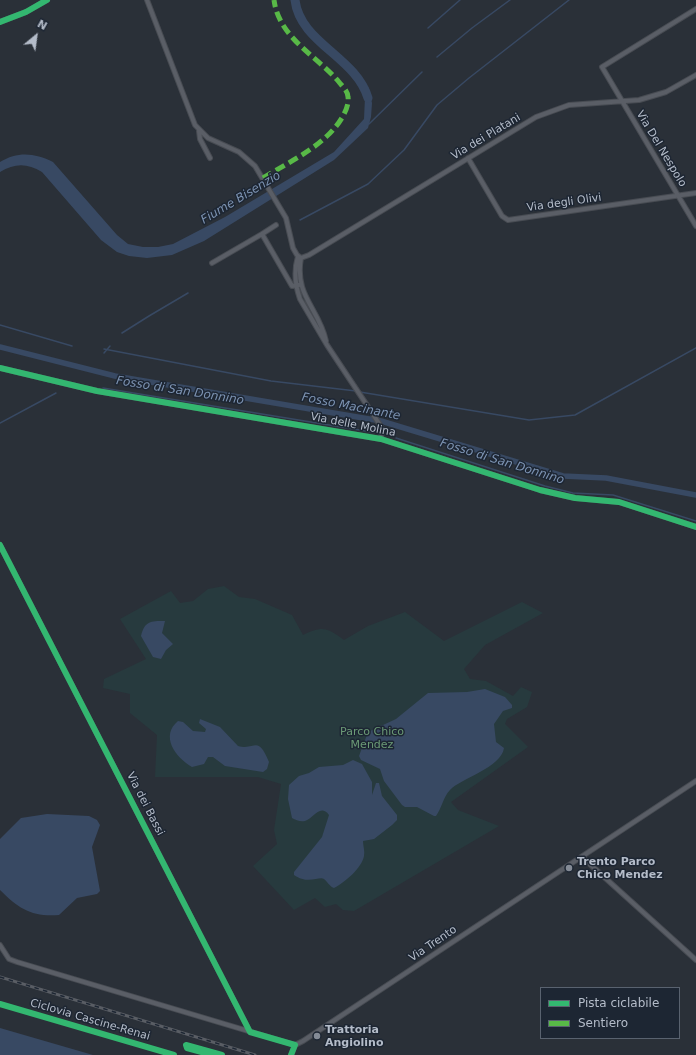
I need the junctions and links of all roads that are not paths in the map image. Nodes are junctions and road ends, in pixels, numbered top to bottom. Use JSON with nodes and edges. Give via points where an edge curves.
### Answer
{"nodes":[{"id":1,"x":47,"y":0,"type":"edge"},
{"id":2,"x":147,"y":0,"type":"edge"},
{"id":3,"x":696,"y":9,"type":"edge"},
{"id":4,"x":0,"y":22,"type":"edge"},
{"id":5,"x":696,"y":75,"type":"edge"},
{"id":6,"x":623,"y":102,"type":"junction"},
{"id":7,"x":199,"y":130,"type":"junction"},
{"id":8,"x":210,"y":158,"type":"dead end"},
{"id":9,"x":468,"y":158,"type":"junction"},
{"id":10,"x":696,"y":193,"type":"edge"},
{"id":11,"x":678,"y":196,"type":"junction"},
{"id":12,"x":276,"y":225,"type":"dead end"},
{"id":13,"x":696,"y":226,"type":"edge"},
{"id":14,"x":262,"y":234,"type":"junction"},
{"id":15,"x":300,"y":257,"type":"junction"},
{"id":16,"x":212,"y":263,"type":"dead end"},
{"id":17,"x":299,"y":285,"type":"junction"},
{"id":18,"x":0,"y":368,"type":"edge"},
{"id":19,"x":381,"y":439,"type":"junction"},
{"id":20,"x":696,"y":527,"type":"edge"},
{"id":21,"x":0,"y":545,"type":"edge"},
{"id":22,"x":696,"y":781,"type":"edge"},
{"id":23,"x":582,"y":857,"type":"junction"},
{"id":24,"x":0,"y":945,"type":"edge"},
{"id":25,"x":696,"y":960,"type":"edge"},
{"id":26,"x":250,"y":1032,"type":"junction"},
{"id":27,"x":295,"y":1045,"type":"junction"},
{"id":28,"x":291,"y":1055,"type":"edge"}],
"edges":[{"from":1,"to":4,"type":"street"},
{"from":2,"to":7,"type":"street","via":[[186,105]]},
{"from":3,"to":6,"type":"street","name":"Via Del Nespolo","via":[[602,67]]},
{"from":5,"to":6,"type":"street","name":"Via dei Platani","via":[[657,95]]},
{"from":6,"to":9,"type":"street","name":"Via dei Platani","via":[[577,104],[555,109],[533,119]]},
{"from":6,"to":11,"type":"street","name":"Via Del Nespolo"},
{"from":7,"to":8,"type":"street"},
{"from":7,"to":15,"type":"street","via":[[208,138],[239,152],[255,166],[281,208],[293,248]]},
{"from":9,"to":11,"type":"street","name":"Via degli Olivi","via":[[506,220]]},
{"from":9,"to":15,"type":"street","name":"Via dei Platani","via":[[309,255]]},
{"from":10,"to":11,"type":"street","name":"Via degli Olivi"},
{"from":11,"to":13,"type":"street","name":"Via Del Nespolo"},
{"from":12,"to":14,"type":"street"},
{"from":14,"to":16,"type":"street"},
{"from":14,"to":17,"type":"street","via":[[292,286]]},
{"from":15,"to":17,"type":"street"},
{"from":17,"to":19,"type":"street","via":[[324,328],[327,345],[379,424]]},
{"from":18,"to":19,"type":"street","name":"Via delle Molina","via":[[97,391]]},
{"from":19,"to":20,"type":"street","name":"Via delle Molina","via":[[540,490],[575,498],[619,502]]},
{"from":21,"to":26,"type":"street","name":"Via dei Bassi"},
{"from":22,"to":23,"type":"street","name":"Via Trento"},
{"from":23,"to":25,"type":"street"},
{"from":23,"to":27,"type":"street","name":"Via Trento"},
{"from":24,"to":26,"type":"street","via":[[9,959],[17,962]]},
{"from":26,"to":27,"type":"street"},
{"from":27,"to":28,"type":"street"}]}
